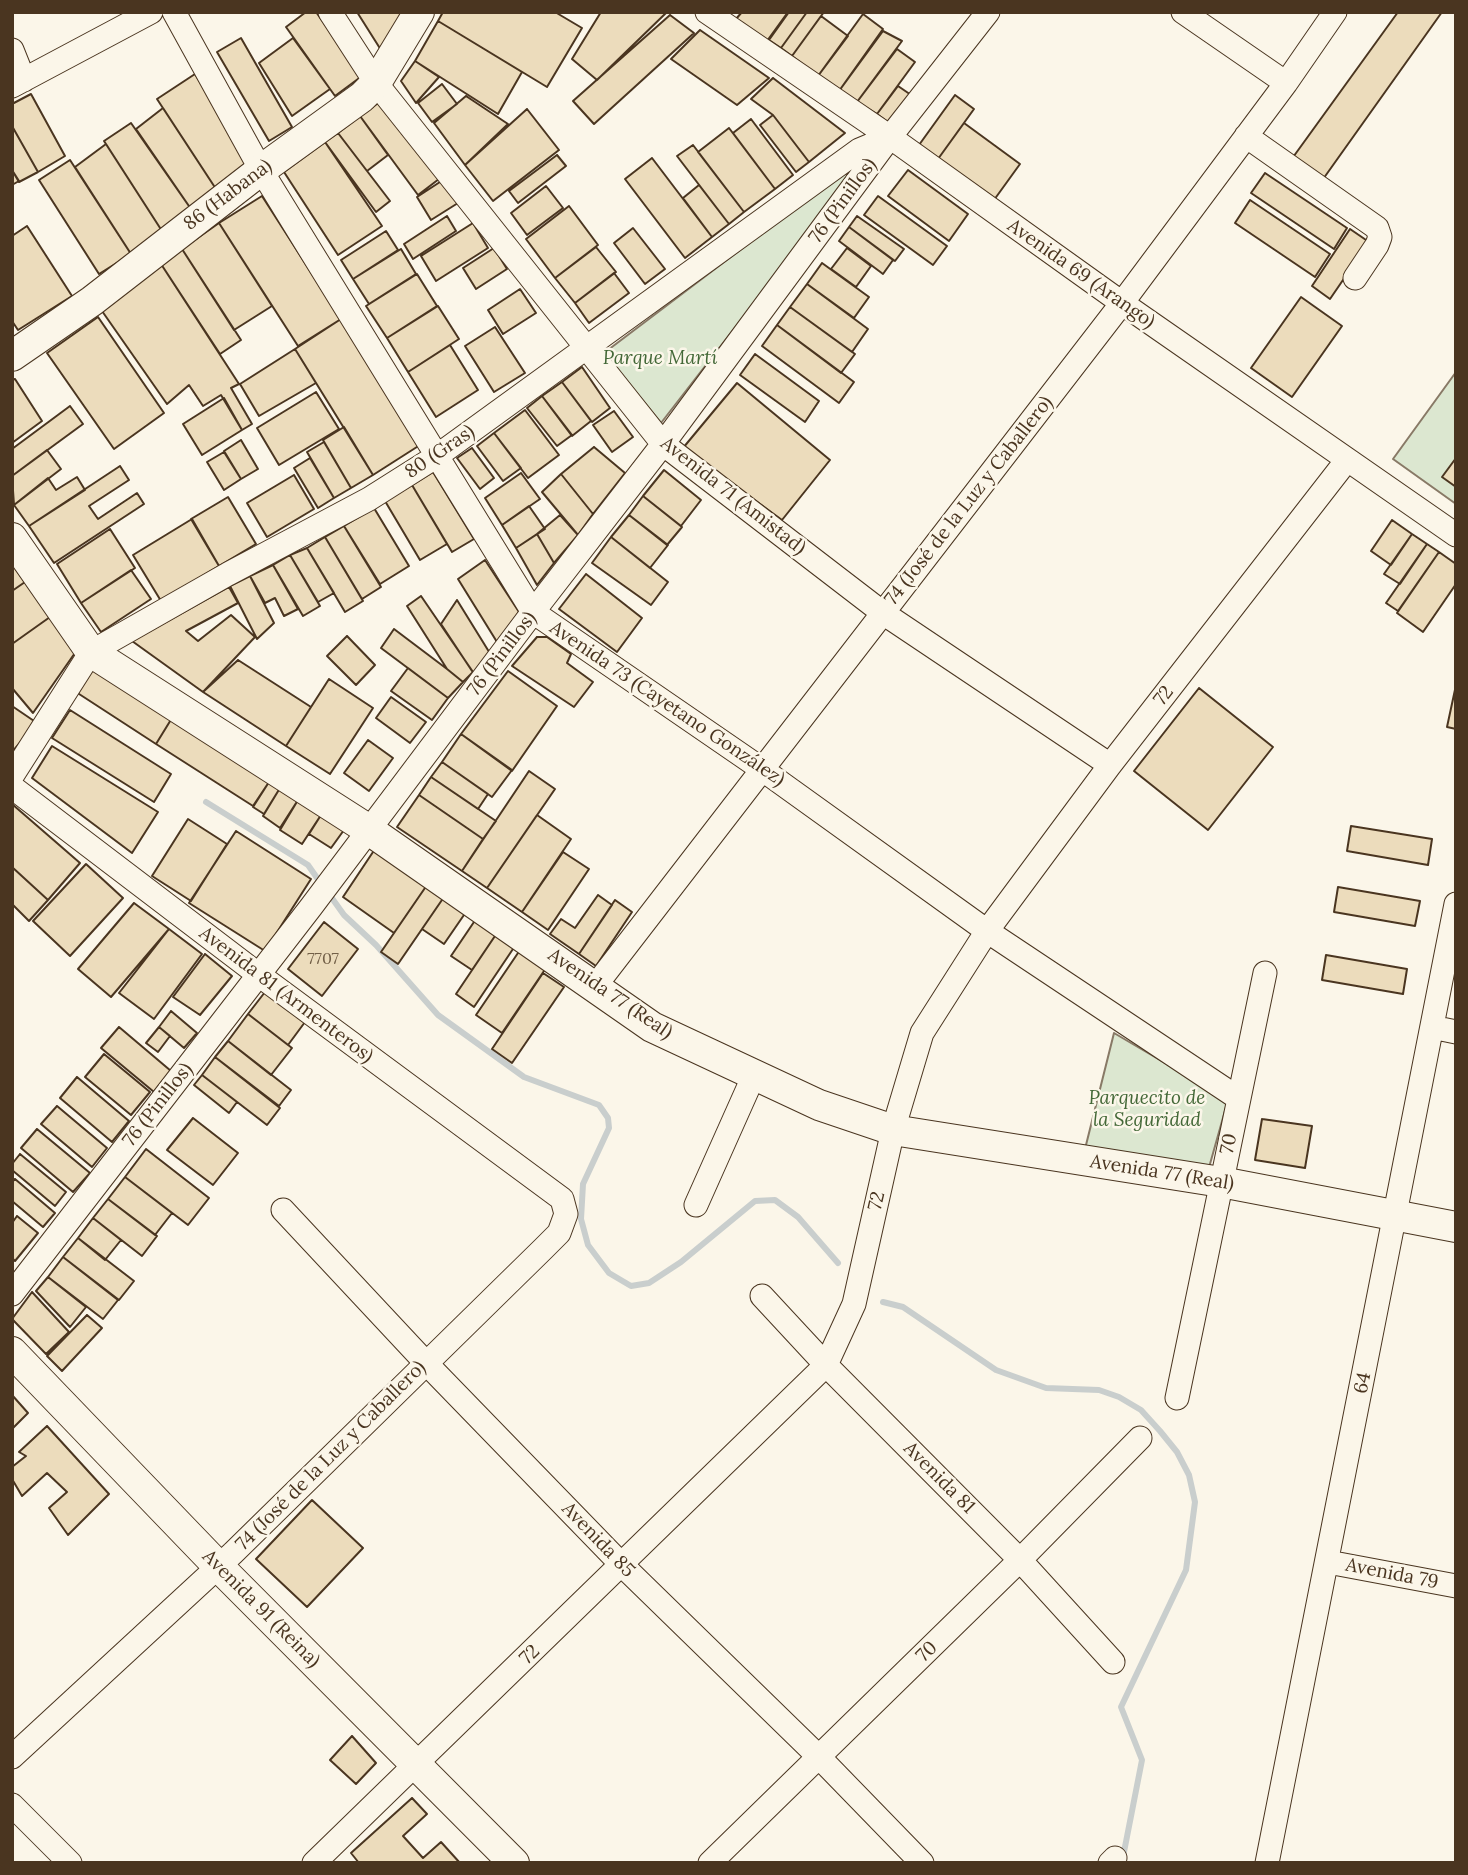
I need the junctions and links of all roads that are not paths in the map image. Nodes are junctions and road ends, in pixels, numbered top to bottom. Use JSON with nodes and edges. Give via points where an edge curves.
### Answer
{"nodes":[{"id":1,"x":151,"y":12,"type":"edge"},
{"id":2,"x":174,"y":12,"type":"edge"},
{"id":3,"x":330,"y":12,"type":"edge"},
{"id":4,"x":419,"y":12,"type":"edge"},
{"id":5,"x":707,"y":12,"type":"edge"},
{"id":6,"x":988,"y":12,"type":"edge"},
{"id":7,"x":1183,"y":12,"type":"edge"},
{"id":8,"x":1335,"y":12,"type":"edge"},
{"id":9,"x":12,"y":50,"type":"edge"},
{"id":10,"x":18,"y":83,"type":"edge"},
{"id":11,"x":376,"y":83,"type":"junction"},
{"id":12,"x":1286,"y":83,"type":"junction"},
{"id":13,"x":1245,"y":136,"type":"junction"},
{"id":14,"x":890,"y":137,"type":"junction"},
{"id":15,"x":261,"y":170,"type":"junction"},
{"id":16,"x":1355,"y":278,"type":"dead end"},
{"id":17,"x":1122,"y":303,"type":"junction"},
{"id":18,"x":585,"y":348,"type":"junction"},
{"id":19,"x":12,"y":356,"type":"edge"},
{"id":20,"x":663,"y":444,"type":"junction"},
{"id":21,"x":437,"y":456,"type":"junction"},
{"id":22,"x":1348,"y":460,"type":"junction"},
{"id":23,"x":1456,"y":535,"type":"edge"},
{"id":24,"x":12,"y":538,"type":"edge"},
{"id":25,"x":533,"y":612,"type":"junction"},
{"id":26,"x":883,"y":613,"type":"junction"},
{"id":27,"x":91,"y":652,"type":"junction"},
{"id":28,"x":1110,"y":765,"type":"junction"},
{"id":29,"x":763,"y":769,"type":"junction"},
{"id":30,"x":12,"y":776,"type":"edge"},
{"id":31,"x":12,"y":787,"type":"edge"},
{"id":32,"x":369,"y":830,"type":"junction"},
{"id":33,"x":1456,"y":904,"type":"edge"},
{"id":34,"x":987,"y":931,"type":"junction"},
{"id":35,"x":1265,"y":974,"type":"dead end"},
{"id":36,"x":259,"y":975,"type":"junction"},
{"id":37,"x":596,"y":985,"type":"junction"},
{"id":38,"x":1432,"y":1027,"type":"junction"},
{"id":39,"x":1456,"y":1032,"type":"edge"},
{"id":40,"x":754,"y":1075,"type":"junction"},
{"id":41,"x":1238,"y":1098,"type":"junction"},
{"id":42,"x":893,"y":1130,"type":"junction"},
{"id":43,"x":1221,"y":1182,"type":"junction"},
{"id":44,"x":562,"y":1199,"type":"joint"},
{"id":45,"x":696,"y":1205,"type":"dead end"},
{"id":46,"x":283,"y":1210,"type":"dead end"},
{"id":47,"x":1395,"y":1216,"type":"junction"},
{"id":48,"x":1456,"y":1227,"type":"edge"},
{"id":49,"x":12,"y":1294,"type":"edge"},
{"id":50,"x":762,"y":1296,"type":"dead end"},
{"id":51,"x":12,"y":1352,"type":"edge"},
{"id":52,"x":426,"y":1363,"type":"junction"},
{"id":53,"x":826,"y":1365,"type":"junction"},
{"id":54,"x":1177,"y":1398,"type":"dead end"},
{"id":55,"x":1140,"y":1438,"type":"dead end"},
{"id":56,"x":1020,"y":1560,"type":"junction"},
{"id":57,"x":1328,"y":1562,"type":"junction"},
{"id":58,"x":622,"y":1565,"type":"junction"},
{"id":59,"x":218,"y":1566,"type":"junction"},
{"id":60,"x":1456,"y":1586,"type":"edge"},
{"id":61,"x":1113,"y":1662,"type":"dead end"},
{"id":62,"x":12,"y":1757,"type":"edge"},
{"id":63,"x":819,"y":1757,"type":"junction"},
{"id":64,"x":416,"y":1764,"type":"junction"},
{"id":65,"x":12,"y":1805,"type":"edge"},
{"id":66,"x":70,"y":1863,"type":"edge"},
{"id":67,"x":314,"y":1863,"type":"edge"},
{"id":68,"x":514,"y":1863,"type":"edge"},
{"id":69,"x":710,"y":1863,"type":"edge"},
{"id":70,"x":922,"y":1863,"type":"edge"},
{"id":71,"x":1268,"y":1863,"type":"edge"}],
"edges":[{"from":1,"to":10,"type":"street"},
{"from":2,"to":15,"type":"street","name":"Avenida 73 (Cayetano González)"},
{"from":3,"to":11,"type":"street","name":"Avenida 71 (Amistad)"},
{"from":4,"to":11,"type":"main road","name":"86 (Habana)"},
{"from":5,"to":14,"type":"street","name":"Avenida 69 (Arango)"},
{"from":6,"to":14,"type":"street","name":"76 (Pinillos)"},
{"from":7,"to":12,"type":"street"},
{"from":8,"to":12,"type":"street","name":"74 (José de la Luz y Caballero)"},
{"from":9,"to":10,"type":"street"},
{"from":11,"to":15,"type":"main road","name":"86 (Habana)"},
{"from":11,"to":18,"type":"street","name":"Avenida 71 (Amistad)"},
{"from":12,"to":13,"type":"street","name":"74 (José de la Luz y Caballero)"},
{"from":13,"to":16,"type":"street","via":[[1377,228],[1377,245]]},
{"from":13,"to":17,"type":"street","name":"74 (José de la Luz y Caballero)"},
{"from":14,"to":17,"type":"street","name":"Avenida 69 (Arango)"},
{"from":14,"to":18,"type":"street","name":"80 (Gras)","via":[[859,150]]},
{"from":14,"to":20,"type":"street","name":"76 (Pinillos)"},
{"from":15,"to":19,"type":"main road","name":"86 (Habana)"},
{"from":15,"to":21,"type":"street","name":"Avenida 73 (Cayetano González)"},
{"from":17,"to":22,"type":"street","name":"Avenida 69 (Arango)"},
{"from":17,"to":26,"type":"street","name":"74 (José de la Luz y Caballero)"},
{"from":18,"to":20,"type":"street","name":"Avenida 71 (Amistad)"},
{"from":18,"to":21,"type":"street","name":"80 (Gras)"},
{"from":20,"to":25,"type":"street","name":"76 (Pinillos)"},
{"from":20,"to":26,"type":"street","name":"Avenida 71 (Amistad)"},
{"from":21,"to":25,"type":"street","name":"Avenida 73 (Cayetano González)"},
{"from":21,"to":27,"type":"street","name":"80 (Gras)","via":[[369,499]]},
{"from":22,"to":23,"type":"street","name":"Avenida 69 (Arango)"},
{"from":22,"to":28,"type":"street","name":"72"},
{"from":24,"to":27,"type":"main road","name":"Avenida 77 (Real)"},
{"from":25,"to":29,"type":"street","name":"Avenida 73 (Cayetano González)"},
{"from":25,"to":32,"type":"street","name":"76 (Pinillos)"},
{"from":26,"to":28,"type":"street","name":"Avenida 71 (Amistad)"},
{"from":26,"to":29,"type":"street","name":"74 (José de la Luz y Caballero)"},
{"from":27,"to":30,"type":"street","name":"80 (Gras)"},
{"from":27,"to":32,"type":"main road","name":"Avenida 77 (Real)"},
{"from":28,"to":34,"type":"street","name":"72"},
{"from":29,"to":34,"type":"street","name":"Avenida 73 (Cayetano González)"},
{"from":29,"to":37,"type":"street","name":"74 (José de la Luz y Caballero)"},
{"from":31,"to":36,"type":"street","name":"Avenida 81 (Armenteros)"},
{"from":32,"to":36,"type":"street","name":"76 (Pinillos)"},
{"from":32,"to":37,"type":"main road","name":"Avenida 77 (Real)"},
{"from":33,"to":38,"type":"street","name":"64"},
{"from":34,"to":41,"type":"street","name":"Avenida 73 (Cayetano González)"},
{"from":34,"to":42,"type":"street","name":"72","via":[[922,1033]]},
{"from":35,"to":41,"type":"street","name":"70"},
{"from":36,"to":44,"type":"street","name":"Avenida 81 (Armenteros)"},
{"from":36,"to":49,"type":"street","name":"76 (Pinillos)"},
{"from":37,"to":40,"type":"main road","name":"Avenida 77 (Real)","via":[[652,1027]]},
{"from":38,"to":39,"type":"street"},
{"from":38,"to":47,"type":"street","name":"64"},
{"from":40,"to":42,"type":"main road","name":"Avenida 77 (Real)","via":[[819,1105]]},
{"from":40,"to":45,"type":"street"},
{"from":41,"to":43,"type":"street","name":"70"},
{"from":42,"to":43,"type":"main road","name":"Avenida 77 (Real)"},
{"from":42,"to":53,"type":"street","name":"72","via":[[854,1304]]},
{"from":43,"to":47,"type":"main road","name":"Avenida 77 (Real)"},
{"from":43,"to":54,"type":"street","name":"70"},
{"from":44,"to":52,"type":"street","name":"74 (José de la Luz y Caballero)","via":[[566,1214],[559,1233]]},
{"from":46,"to":52,"type":"street","name":"Avenida 85"},
{"from":47,"to":48,"type":"main road","name":"Avenida 77 (Real)"},
{"from":47,"to":57,"type":"street","name":"64"},
{"from":50,"to":53,"type":"street","name":"Avenida 81"},
{"from":51,"to":59,"type":"main road","name":"Avenida 91 (Reina)"},
{"from":52,"to":58,"type":"street","name":"Avenida 85"},
{"from":52,"to":59,"type":"street","name":"74 (José de la Luz y Caballero)"},
{"from":53,"to":56,"type":"street","name":"Avenida 81"},
{"from":53,"to":58,"type":"street","name":"72"},
{"from":55,"to":56,"type":"street","name":"70"},
{"from":56,"to":61,"type":"street","name":"Avenida 81"},
{"from":56,"to":63,"type":"street","name":"70"},
{"from":57,"to":60,"type":"street","name":"Avenida 79"},
{"from":57,"to":71,"type":"street","name":"64"},
{"from":58,"to":63,"type":"street","name":"Avenida 85"},
{"from":58,"to":64,"type":"street","name":"72"},
{"from":59,"to":62,"type":"street","name":"74 (José de la Luz y Caballero)"},
{"from":59,"to":64,"type":"main road","name":"Avenida 91 (Reina)"},
{"from":63,"to":69,"type":"street","name":"70"},
{"from":63,"to":70,"type":"street","name":"Avenida 85"},
{"from":64,"to":67,"type":"street","name":"72"},
{"from":64,"to":68,"type":"main road","name":"Avenida 91 (Reina)"},
{"from":65,"to":66,"type":"street"}]}
